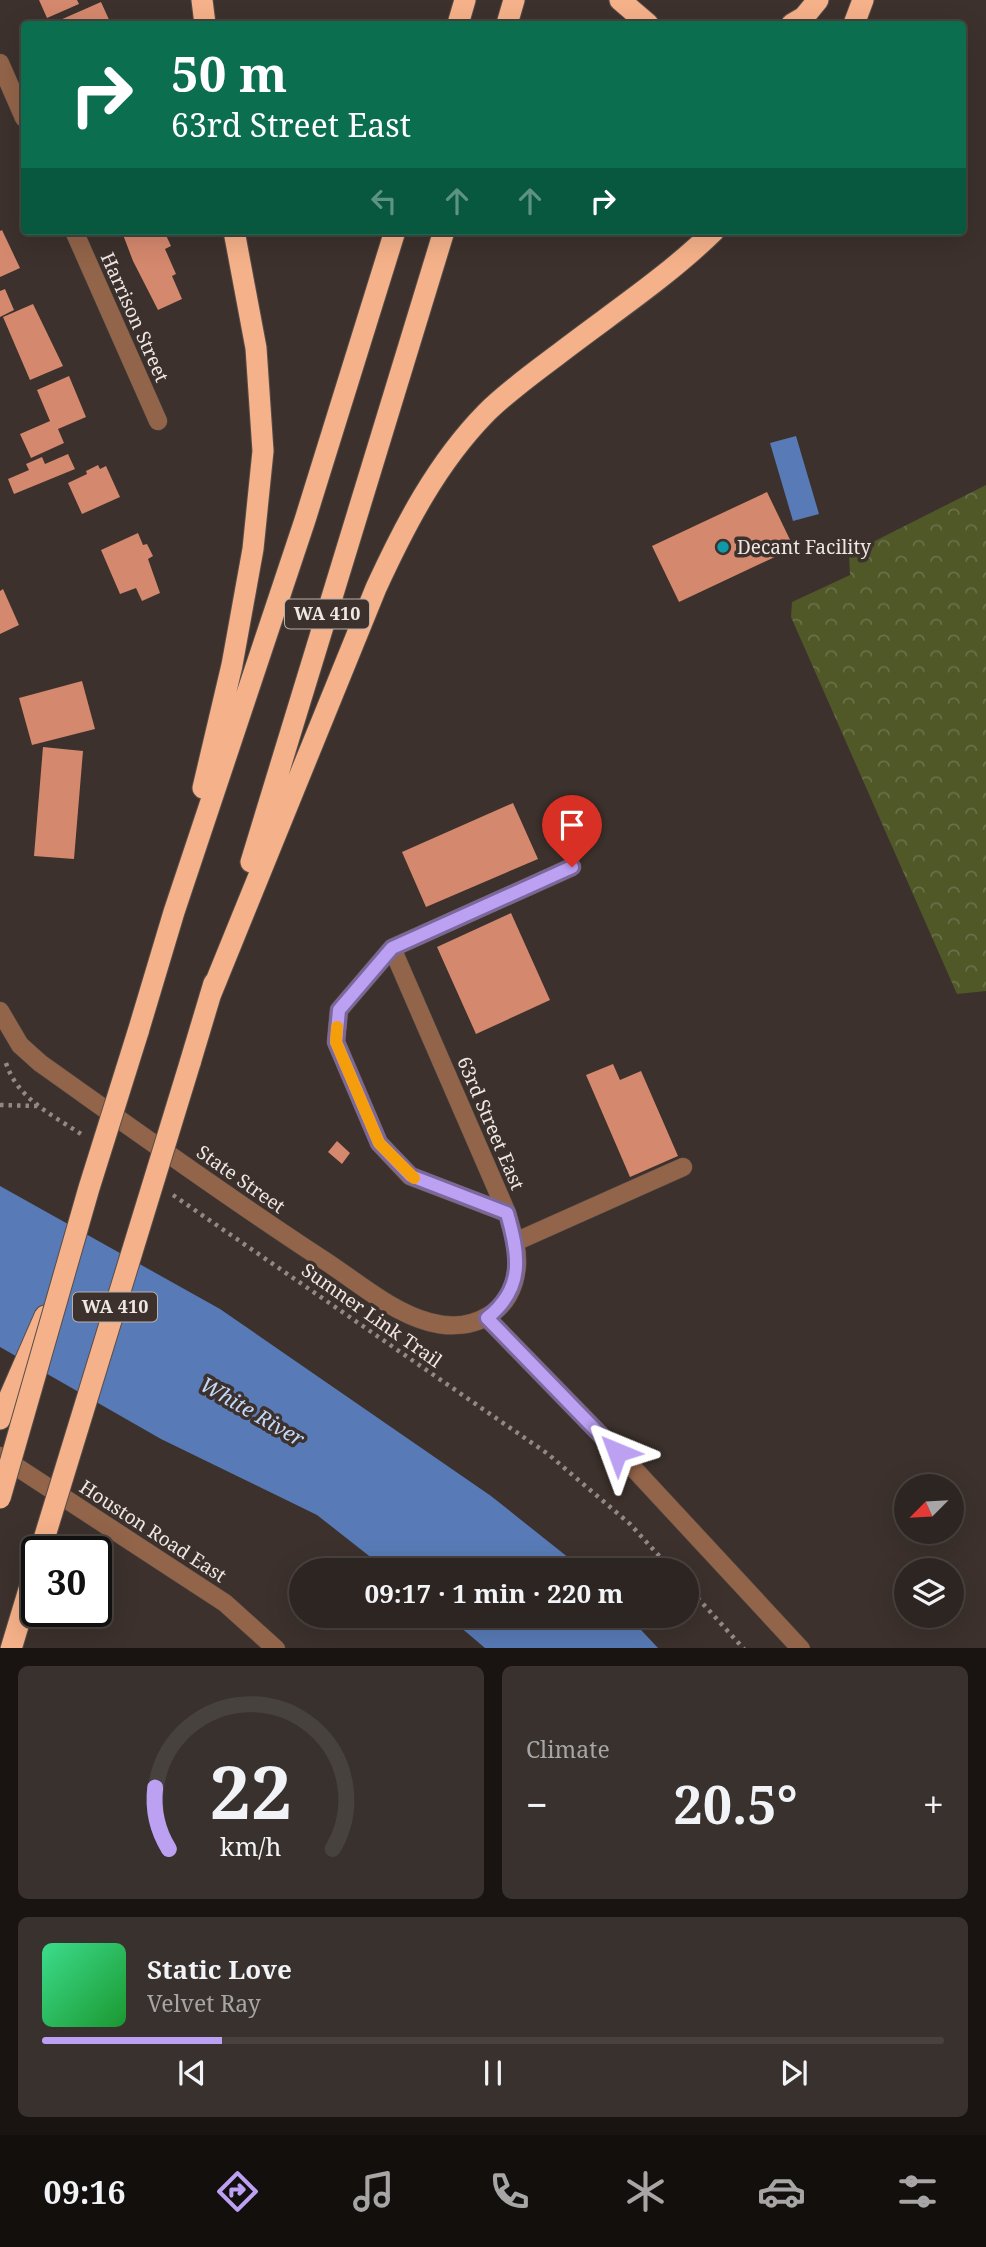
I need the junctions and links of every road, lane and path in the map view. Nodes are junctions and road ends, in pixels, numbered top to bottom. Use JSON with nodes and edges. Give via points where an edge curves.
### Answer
{"nodes":[{"id":1,"x":202,"y":0,"type":"edge"},
{"id":2,"x":466,"y":0,"type":"edge"},
{"id":3,"x":514,"y":0,"type":"edge"},
{"id":4,"x":620,"y":0,"type":"edge"},
{"id":5,"x":818,"y":0,"type":"edge"},
{"id":6,"x":863,"y":0,"type":"edge"},
{"id":7,"x":205,"y":21,"type":"edge"},
{"id":8,"x":459,"y":21,"type":"edge"},
{"id":9,"x":508,"y":21,"type":"edge"},
{"id":10,"x":644,"y":21,"type":"edge"},
{"id":11,"x":797,"y":21,"type":"edge"},
{"id":12,"x":855,"y":21,"type":"edge"},
{"id":13,"x":0,"y":63,"type":"edge"},
{"id":14,"x":21,"y":111,"type":"edge"},
{"id":15,"x":76,"y":235,"type":"edge"},
{"id":16,"x":235,"y":235,"type":"edge"},
{"id":17,"x":394,"y":235,"type":"edge"},
{"id":18,"x":443,"y":235,"type":"edge"},
{"id":19,"x":710,"y":235,"type":"edge"},
{"id":20,"x":158,"y":421,"type":"dead end"},
{"id":21,"x":572,"y":867,"type":"dead end"},
{"id":22,"x":174,"y":912,"type":"junction"},
{"id":23,"x":392,"y":948,"type":"junction"},
{"id":24,"x":210,"y":996,"type":"junction"},
{"id":25,"x":3,"y":1018,"type":"edge"},
{"id":26,"x":0,"y":1105,"type":"edge"},
{"id":27,"x":38,"y":1106,"type":"junction"},
{"id":28,"x":83,"y":1135,"type":"dead end"},
{"id":29,"x":682,"y":1167,"type":"dead end"},
{"id":30,"x":172,"y":1194,"type":"dead end"},
{"id":31,"x":507,"y":1213,"type":"junction"},
{"id":32,"x":515,"y":1242,"type":"junction"},
{"id":33,"x":63,"y":1276,"type":"junction"},
{"id":34,"x":487,"y":1318,"type":"junction"},
{"id":35,"x":0,"y":1419,"type":"edge"},
{"id":36,"x":0,"y":1456,"type":"edge"},
{"id":37,"x":0,"y":1498,"type":"edge"},
{"id":38,"x":45,"y":1536,"type":"edge"},
{"id":39,"x":661,"y":1558,"type":"edge"},
{"id":40,"x":699,"y":1599,"type":"edge"},
{"id":41,"x":21,"y":1614,"type":"edge"},
{"id":42,"x":11,"y":1648,"type":"edge"},
{"id":43,"x":276,"y":1648,"type":"edge"},
{"id":44,"x":744,"y":1648,"type":"edge"},
{"id":45,"x":801,"y":1648,"type":"edge"}],
"edges":[{"from":1,"to":7,"type":"highway"},
{"from":2,"to":8,"type":"highway"},
{"from":3,"to":9,"type":"highway"},
{"from":4,"to":10,"type":"highway"},
{"from":5,"to":11,"type":"highway"},
{"from":6,"to":12,"type":"highway"},
{"from":13,"to":14,"type":"street"},
{"from":15,"to":20,"type":"street","name":"Harrison Street"},
{"from":16,"to":22,"type":"highway","via":[[256,348],[263,451],[253,549],[232,665]]},
{"from":17,"to":22,"type":"highway","number":"WA 410","via":[[305,520]]},
{"from":18,"to":24,"type":"highway","number":"WA 410"},
{"from":19,"to":24,"type":"highway","via":[[689,256],[531,374],[487,412],[451,452],[406,523],[376,588]]},
{"from":21,"to":23,"type":"street"},
{"from":22,"to":33,"type":"highway","number":"WA 410","bridge":true},
{"from":23,"to":31,"type":"street","name":"63rd Street East"},
{"from":23,"to":31,"type":"street","via":[[339,1010],[336,1042],[379,1143],[411,1176]]},
{"from":24,"to":38,"type":"highway","number":"WA 410","bridge":true},
{"from":25,"to":27,"type":"path","via":[[4,1059],[10,1075]]},
{"from":25,"to":34,"type":"street","name":"State Street","via":[[20,1045],[40,1063],[401,1311],[447,1325]]},
{"from":26,"to":27,"type":"path"},
{"from":27,"to":28,"type":"path"},
{"from":29,"to":32,"type":"street"},
{"from":30,"to":39,"type":"path","name":"Sumner Link Trail","via":[[548,1454],[630,1524]]},
{"from":31,"to":32,"type":"street","name":"63rd Street East"},
{"from":32,"to":34,"type":"street","name":"63rd Street East","via":[[517,1265],[511,1289]]},
{"from":33,"to":35,"type":"highway","bridge":true},
{"from":33,"to":37,"type":"highway","bridge":true},
{"from":34,"to":45,"type":"street"},
{"from":36,"to":43,"type":"street","name":"Houston Road East","via":[[225,1603]]},
{"from":40,"to":44,"type":"path"},
{"from":41,"to":42,"type":"highway"}]}
